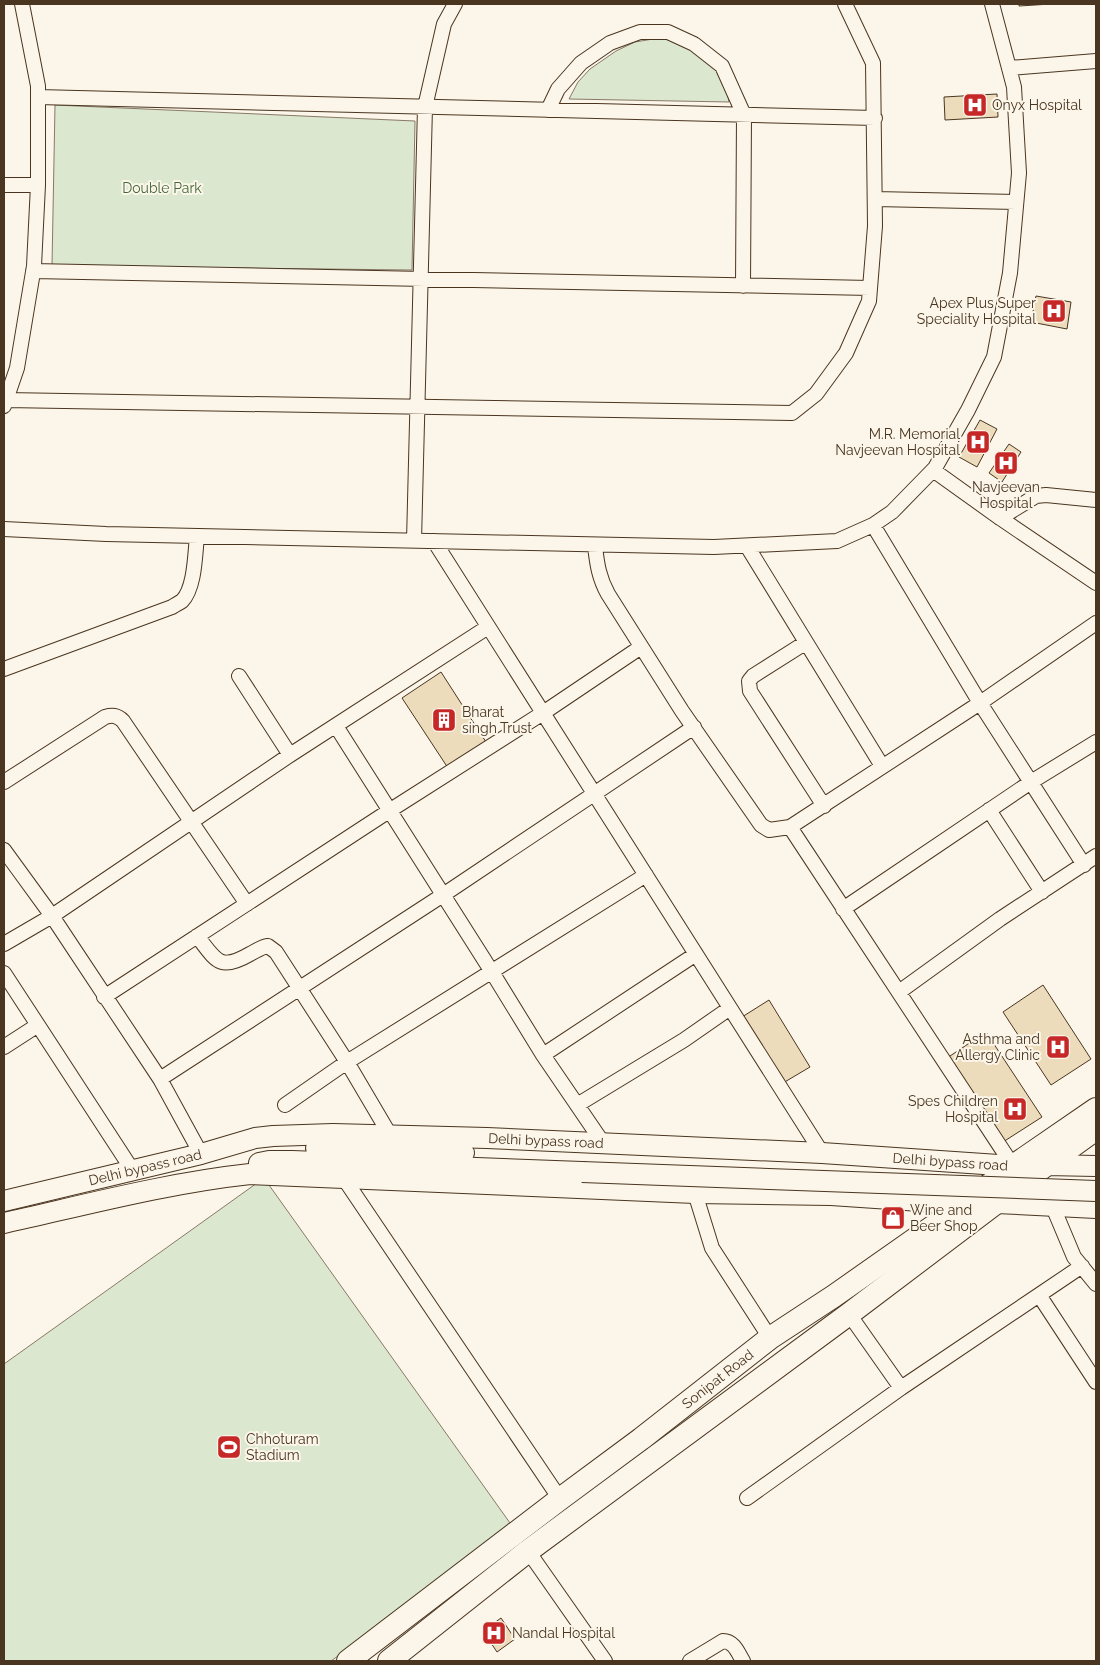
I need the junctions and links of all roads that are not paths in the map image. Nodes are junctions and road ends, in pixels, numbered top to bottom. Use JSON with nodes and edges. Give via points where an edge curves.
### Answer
{"nodes":[{"id":1,"x":22,"y":4,"type":"edge"},
{"id":2,"x":455,"y":4,"type":"edge"},
{"id":3,"x":845,"y":4,"type":"edge"},
{"id":4,"x":992,"y":4,"type":"edge"},
{"id":5,"x":1096,"y":61,"type":"edge"},
{"id":6,"x":1009,"y":68,"type":"junction"},
{"id":7,"x":38,"y":97,"type":"junction"},
{"id":8,"x":425,"y":107,"type":"junction"},
{"id":9,"x":548,"y":110,"type":"junction"},
{"id":10,"x":744,"y":114,"type":"junction"},
{"id":11,"x":875,"y":118,"type":"junction"},
{"id":12,"x":4,"y":185,"type":"edge"},
{"id":13,"x":38,"y":185,"type":"junction"},
{"id":14,"x":876,"y":199,"type":"junction"},
{"id":15,"x":1016,"y":202,"type":"junction"},
{"id":16,"x":33,"y":270,"type":"junction"},
{"id":17,"x":420,"y":279,"type":"junction"},
{"id":18,"x":743,"y":286,"type":"junction"},
{"id":19,"x":870,"y":288,"type":"junction"},
{"id":20,"x":5,"y":403,"type":"edge"},
{"id":21,"x":418,"y":406,"type":"junction"},
{"id":22,"x":933,"y":470,"type":"junction"},
{"id":23,"x":1096,"y":500,"type":"edge"},
{"id":24,"x":1000,"y":518,"type":"junction"},
{"id":25,"x":873,"y":525,"type":"junction"},
{"id":26,"x":4,"y":529,"type":"edge"},
{"id":27,"x":197,"y":536,"type":"junction"},
{"id":28,"x":414,"y":541,"type":"junction"},
{"id":29,"x":434,"y":541,"type":"junction"},
{"id":30,"x":595,"y":546,"type":"junction"},
{"id":31,"x":747,"y":546,"type":"junction"},
{"id":32,"x":1096,"y":583,"type":"edge"},
{"id":33,"x":1096,"y":622,"type":"edge"},
{"id":34,"x":488,"y":627,"type":"junction"},
{"id":35,"x":805,"y":643,"type":"junction"},
{"id":36,"x":641,"y":647,"type":"junction"},
{"id":37,"x":4,"y":669,"type":"edge"},
{"id":38,"x":239,"y":676,"type":"dead end"},
{"id":39,"x":980,"y":702,"type":"junction"},
{"id":40,"x":543,"y":713,"type":"junction"},
{"id":41,"x":336,"y":726,"type":"junction"},
{"id":42,"x":694,"y":727,"type":"junction"},
{"id":43,"x":1096,"y":742,"type":"edge"},
{"id":44,"x":290,"y":755,"type":"junction"},
{"id":45,"x":882,"y":766,"type":"junction"},
{"id":46,"x":4,"y":782,"type":"edge"},
{"id":47,"x":1032,"y":782,"type":"junction"},
{"id":48,"x":594,"y":794,"type":"junction"},
{"id":49,"x":824,"y":806,"type":"junction"},
{"id":50,"x":990,"y":810,"type":"junction"},
{"id":51,"x":390,"y":811,"type":"junction"},
{"id":52,"x":191,"y":822,"type":"junction"},
{"id":53,"x":790,"y":827,"type":"junction"},
{"id":54,"x":4,"y":850,"type":"edge"},
{"id":55,"x":1096,"y":856,"type":"edge"},
{"id":56,"x":1084,"y":864,"type":"junction"},
{"id":57,"x":646,"y":875,"type":"junction"},
{"id":58,"x":1042,"y":892,"type":"junction"},
{"id":59,"x":443,"y":895,"type":"junction"},
{"id":60,"x":248,"y":904,"type":"junction"},
{"id":61,"x":843,"y":909,"type":"junction"},
{"id":62,"x":52,"y":916,"type":"junction"},
{"id":63,"x":198,"y":936,"type":"junction"},
{"id":64,"x":4,"y":944,"type":"edge"},
{"id":65,"x":696,"y":954,"type":"junction"},
{"id":66,"x":492,"y":972,"type":"junction"},
{"id":67,"x":4,"y":973,"type":"edge"},
{"id":68,"x":300,"y":988,"type":"junction"},
{"id":69,"x":899,"y":992,"type":"junction"},
{"id":70,"x":104,"y":996,"type":"junction"},
{"id":71,"x":730,"y":1008,"type":"junction"},
{"id":72,"x":38,"y":1025,"type":"junction"},
{"id":73,"x":4,"y":1047,"type":"edge"},
{"id":74,"x":543,"y":1055,"type":"junction"},
{"id":75,"x":347,"y":1062,"type":"junction"},
{"id":76,"x":160,"y":1079,"type":"junction"},
{"id":77,"x":576,"y":1104,"type":"junction"},
{"id":78,"x":285,"y":1105,"type":"dead end"},
{"id":79,"x":1096,"y":1110,"type":"edge"},
{"id":80,"x":1096,"y":1129,"type":"edge"},
{"id":81,"x":390,"y":1135,"type":"junction"},
{"id":82,"x":244,"y":1142,"type":"junction"},
{"id":83,"x":603,"y":1143,"type":"junction"},
{"id":84,"x":822,"y":1153,"type":"junction"},
{"id":85,"x":200,"y":1154,"type":"junction"},
{"id":86,"x":583,"y":1165,"type":"junction"},
{"id":87,"x":1046,"y":1165,"type":"junction"},
{"id":88,"x":1013,"y":1166,"type":"junction"},
{"id":89,"x":1096,"y":1166,"type":"edge"},
{"id":90,"x":133,"y":1171,"type":"junction"},
{"id":91,"x":238,"y":1175,"type":"junction"},
{"id":92,"x":343,"y":1177,"type":"junction"},
{"id":93,"x":1096,"y":1178,"type":"edge"},
{"id":94,"x":1096,"y":1191,"type":"edge"},
{"id":95,"x":695,"y":1193,"type":"junction"},
{"id":96,"x":6,"y":1197,"type":"edge"},
{"id":97,"x":996,"y":1203,"type":"junction"},
{"id":98,"x":965,"y":1204,"type":"junction"},
{"id":99,"x":1053,"y":1207,"type":"junction"},
{"id":100,"x":1096,"y":1208,"type":"edge"},
{"id":101,"x":4,"y":1223,"type":"edge"},
{"id":102,"x":1082,"y":1266,"type":"junction"},
{"id":103,"x":1096,"y":1284,"type":"edge"},
{"id":104,"x":1039,"y":1295,"type":"junction"},
{"id":105,"x":849,"y":1314,"type":"junction"},
{"id":106,"x":770,"y":1338,"type":"junction"},
{"id":107,"x":1096,"y":1382,"type":"edge"},
{"id":108,"x":902,"y":1388,"type":"junction"},
{"id":109,"x":648,"y":1448,"type":"junction"},
{"id":110,"x":747,"y":1498,"type":"dead end"},
{"id":111,"x":560,"y":1499,"type":"junction"},
{"id":112,"x":528,"y":1551,"type":"junction"},
{"id":113,"x":360,"y":1658,"type":"edge"},
{"id":114,"x":389,"y":1661,"type":"edge"},
{"id":115,"x":605,"y":1661,"type":"edge"},
{"id":116,"x":690,"y":1661,"type":"edge"},
{"id":117,"x":743,"y":1661,"type":"edge"}],
"edges":[{"from":1,"to":7,"type":"street"},
{"from":2,"to":8,"type":"street","via":[[444,24]]},
{"from":3,"to":11,"type":"street","via":[[873,63]]},
{"from":4,"to":6,"type":"street"},
{"from":5,"to":6,"type":"street"},
{"from":6,"to":15,"type":"street","via":[[1014,88],[1018,173]]},
{"from":7,"to":8,"type":"street"},
{"from":7,"to":13,"type":"street"},
{"from":8,"to":9,"type":"street"},
{"from":8,"to":17,"type":"street"},
{"from":9,"to":10,"type":"street"},
{"from":9,"to":10,"type":"street","via":[[558,90],[581,63],[610,43],[640,32],[668,32],[694,44],[722,66]]},
{"from":10,"to":11,"type":"street"},
{"from":10,"to":18,"type":"street"},
{"from":11,"to":14,"type":"street"},
{"from":12,"to":13,"type":"street"},
{"from":13,"to":16,"type":"street"},
{"from":14,"to":15,"type":"street"},
{"from":14,"to":19,"type":"street"},
{"from":15,"to":22,"type":"street","via":[[1010,273],[994,357]]},
{"from":16,"to":17,"type":"street"},
{"from":16,"to":20,"type":"street","via":[[17,368]]},
{"from":17,"to":18,"type":"street"},
{"from":17,"to":21,"type":"street"},
{"from":18,"to":19,"type":"street"},
{"from":19,"to":21,"type":"street","via":[[869,301],[846,353],[816,394],[792,413]]},
{"from":20,"to":21,"type":"street"},
{"from":21,"to":28,"type":"street"},
{"from":22,"to":24,"type":"street"},
{"from":22,"to":25,"type":"street","via":[[892,512]]},
{"from":23,"to":24,"type":"street","via":[[1036,496]]},
{"from":24,"to":32,"type":"street"},
{"from":25,"to":31,"type":"street","via":[[837,541]]},
{"from":25,"to":39,"type":"street"},
{"from":26,"to":27,"type":"street"},
{"from":27,"to":28,"type":"street"},
{"from":27,"to":37,"type":"street","via":[[192,580],[183,600],[172,608]]},
{"from":28,"to":29,"type":"street"},
{"from":29,"to":30,"type":"street"},
{"from":29,"to":34,"type":"street"},
{"from":30,"to":31,"type":"street"},
{"from":30,"to":36,"type":"street","via":[[601,581]]},
{"from":31,"to":35,"type":"street"},
{"from":33,"to":39,"type":"street"},
{"from":34,"to":40,"type":"street"},
{"from":34,"to":41,"type":"street"},
{"from":35,"to":45,"type":"street"},
{"from":35,"to":49,"type":"street","via":[[748,681],[750,691]]},
{"from":36,"to":40,"type":"street"},
{"from":36,"to":42,"type":"street"},
{"from":38,"to":44,"type":"street"},
{"from":39,"to":45,"type":"street"},
{"from":39,"to":47,"type":"street"},
{"from":40,"to":48,"type":"street"},
{"from":40,"to":51,"type":"street"},
{"from":41,"to":44,"type":"street"},
{"from":41,"to":51,"type":"street"},
{"from":42,"to":48,"type":"street"},
{"from":42,"to":53,"type":"street","via":[[761,825],[769,830]]},
{"from":43,"to":47,"type":"street"},
{"from":44,"to":52,"type":"street"},
{"from":45,"to":49,"type":"street"},
{"from":46,"to":52,"type":"street","via":[[104,717],[119,716]]},
{"from":47,"to":50,"type":"street"},
{"from":47,"to":56,"type":"street"},
{"from":48,"to":57,"type":"street"},
{"from":48,"to":59,"type":"street"},
{"from":49,"to":53,"type":"street"},
{"from":50,"to":58,"type":"street"},
{"from":50,"to":61,"type":"street"},
{"from":51,"to":59,"type":"street"},
{"from":51,"to":60,"type":"street"},
{"from":52,"to":60,"type":"street"},
{"from":52,"to":62,"type":"street"},
{"from":53,"to":61,"type":"street"},
{"from":54,"to":62,"type":"street"},
{"from":55,"to":56,"type":"street"},
{"from":56,"to":58,"type":"street"},
{"from":57,"to":65,"type":"street"},
{"from":57,"to":66,"type":"street"},
{"from":58,"to":69,"type":"street"},
{"from":59,"to":66,"type":"street"},
{"from":59,"to":68,"type":"street"},
{"from":60,"to":63,"type":"street"},
{"from":61,"to":69,"type":"street"},
{"from":62,"to":64,"type":"street"},
{"from":62,"to":70,"type":"street"},
{"from":63,"to":68,"type":"street","via":[[218,961],[226,964],[268,946],[276,952]]},
{"from":63,"to":70,"type":"street"},
{"from":65,"to":71,"type":"street"},
{"from":65,"to":74,"type":"street"},
{"from":66,"to":74,"type":"street"},
{"from":66,"to":75,"type":"street"},
{"from":67,"to":72,"type":"street"},
{"from":68,"to":75,"type":"street"},
{"from":68,"to":76,"type":"street"},
{"from":69,"to":88,"type":"street"},
{"from":70,"to":76,"type":"street"},
{"from":71,"to":77,"type":"street","via":[[684,1040]]},
{"from":71,"to":84,"type":"street"},
{"from":72,"to":73,"type":"street"},
{"from":72,"to":90,"type":"street"},
{"from":74,"to":77,"type":"street"},
{"from":75,"to":78,"type":"street"},
{"from":75,"to":81,"type":"street"},
{"from":76,"to":85,"type":"street"},
{"from":77,"to":83,"type":"street"},
{"from":79,"to":88,"type":"main road","name":"Sonipat Road"},
{"from":80,"to":87,"type":"main road","name":"Sonipat Road"},
{"from":81,"to":82,"type":"main road","name":"Delhi bypass road","via":[[273,1136]]},
{"from":81,"to":83,"type":"main road","name":"Delhi bypass road"},
{"from":82,"to":85,"type":"main road","name":"Delhi bypass road"},
{"from":82,"to":86,"type":"main road","via":[[258,1148],[329,1148]]},
{"from":83,"to":84,"type":"main road","name":"Delhi bypass road"},
{"from":84,"to":88,"type":"main road","name":"Delhi bypass road"},
{"from":85,"to":90,"type":"main road","name":"Delhi bypass road"},
{"from":86,"to":91,"type":"main road","via":[[269,1161],[256,1164]]},
{"from":86,"to":93,"type":"main road"},
{"from":86,"to":94,"type":"main road","bridge":true},
{"from":87,"to":88,"type":"main road","name":"Delhi bypass road"},
{"from":87,"to":89,"type":"main road","name":"Delhi bypass road"},
{"from":87,"to":97,"type":"main road","name":"Sonipat Road"},
{"from":88,"to":98,"type":"main road","name":"Sonipat Road"},
{"from":90,"to":96,"type":"main road","name":"Delhi bypass road"},
{"from":91,"to":92,"type":"main road","name":"Delhi bypass road"},
{"from":91,"to":101,"type":"main road","name":"Delhi bypass road","via":[[179,1184]]},
{"from":92,"to":95,"type":"main road","name":"Delhi bypass road"},
{"from":92,"to":111,"type":"street"},
{"from":95,"to":98,"type":"main road","name":"Delhi bypass road","via":[[831,1195]]},
{"from":95,"to":106,"type":"street","via":[[712,1248]]},
{"from":97,"to":98,"type":"main road","name":"Delhi bypass road"},
{"from":97,"to":99,"type":"main road","name":"Delhi bypass road"},
{"from":97,"to":105,"type":"main road","name":"Sonipat Road"},
{"from":98,"to":106,"type":"main road","name":"Sonipat Road"},
{"from":99,"to":100,"type":"main road","name":"Delhi bypass road"},
{"from":99,"to":102,"type":"street","via":[[1074,1257]]},
{"from":102,"to":103,"type":"street"},
{"from":102,"to":104,"type":"street"},
{"from":104,"to":107,"type":"street"},
{"from":104,"to":108,"type":"street"},
{"from":105,"to":108,"type":"street"},
{"from":105,"to":109,"type":"main road","name":"Sonipat Road"},
{"from":106,"to":109,"type":"main road","name":"Sonipat Road"},
{"from":108,"to":110,"type":"street"},
{"from":109,"to":111,"type":"main road","name":"Sonipat Road"},
{"from":109,"to":112,"type":"main road","name":"Sonipat Road"},
{"from":111,"to":113,"type":"main road","name":"Sonipat Road"},
{"from":112,"to":114,"type":"main road","name":"Sonipat Road"},
{"from":112,"to":115,"type":"street"},
{"from":116,"to":117,"type":"street","via":[[723,1641],[732,1644]]}]}
